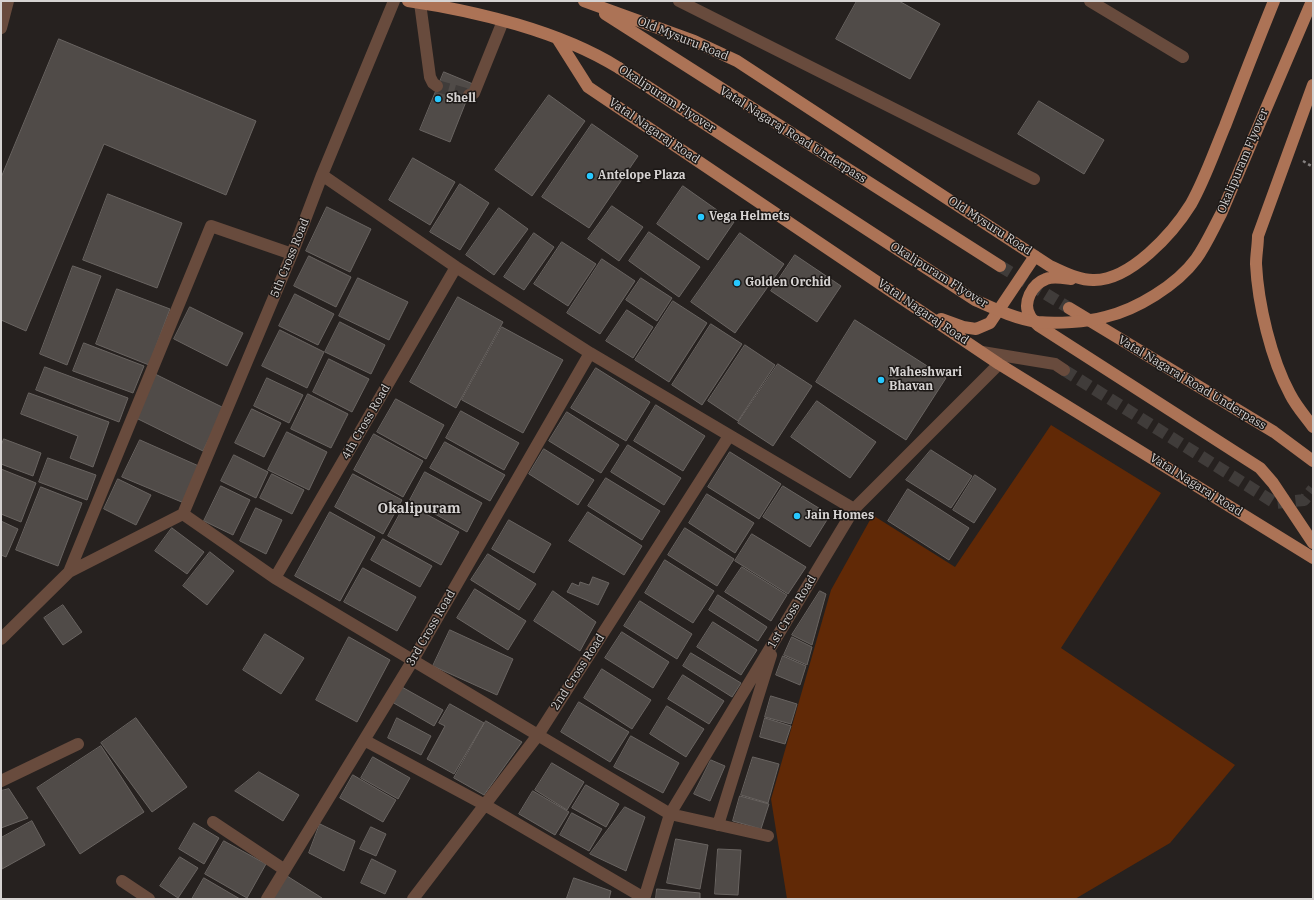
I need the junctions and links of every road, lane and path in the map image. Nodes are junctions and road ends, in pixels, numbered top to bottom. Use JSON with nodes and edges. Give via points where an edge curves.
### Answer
{"nodes":[{"id":1,"x":8,"y":1,"type":"edge"},
{"id":2,"x":394,"y":1,"type":"edge"},
{"id":3,"x":679,"y":1,"type":"edge"},
{"id":4,"x":1090,"y":1,"type":"edge"},
{"id":5,"x":1274,"y":1,"type":"edge"},
{"id":6,"x":1312,"y":1,"type":"edge"},
{"id":7,"x":414,"y":2,"type":"edge"},
{"id":8,"x":586,"y":2,"type":"edge"},
{"id":9,"x":503,"y":21,"type":"junction"},
{"id":10,"x":1,"y":28,"type":"edge"},
{"id":11,"x":557,"y":38,"type":"junction"},
{"id":12,"x":1183,"y":57,"type":"dead end"},
{"id":13,"x":1313,"y":85,"type":"edge"},
{"id":14,"x":437,"y":86,"type":"dead end"},
{"id":15,"x":469,"y":95,"type":"dead end"},
{"id":16,"x":322,"y":175,"type":"junction"},
{"id":17,"x":1034,"y":179,"type":"dead end"},
{"id":18,"x":292,"y":254,"type":"junction"},
{"id":19,"x":1035,"y":256,"type":"junction"},
{"id":20,"x":1000,"y":266,"type":"tunnel mouth"},
{"id":21,"x":456,"y":267,"type":"junction"},
{"id":22,"x":1084,"y":280,"type":"junction"},
{"id":23,"x":914,"y":306,"type":"junction"},
{"id":24,"x":1069,"y":308,"type":"tunnel mouth"},
{"id":25,"x":982,"y":352,"type":"junction"},
{"id":26,"x":590,"y":354,"type":"junction"},
{"id":27,"x":999,"y":364,"type":"junction"},
{"id":28,"x":1064,"y":370,"type":"tunnel mouth"},
{"id":29,"x":1313,"y":427,"type":"edge"},
{"id":30,"x":729,"y":436,"type":"junction"},
{"id":31,"x":1313,"y":461,"type":"edge"},
{"id":32,"x":854,"y":510,"type":"junction"},
{"id":33,"x":183,"y":514,"type":"junction"},
{"id":34,"x":1313,"y":543,"type":"edge"},
{"id":35,"x":1313,"y":558,"type":"edge"},
{"id":36,"x":69,"y":572,"type":"junction"},
{"id":37,"x":275,"y":578,"type":"junction"},
{"id":38,"x":777,"y":637,"type":"junction"},
{"id":39,"x":1,"y":639,"type":"edge"},
{"id":40,"x":413,"y":660,"type":"junction"},
{"id":41,"x":538,"y":735,"type":"junction"},
{"id":42,"x":364,"y":740,"type":"junction"},
{"id":43,"x":78,"y":744,"type":"dead end"},
{"id":44,"x":1,"y":781,"type":"edge"},
{"id":45,"x":485,"y":805,"type":"junction"},
{"id":46,"x":670,"y":814,"type":"junction"},
{"id":47,"x":213,"y":822,"type":"dead end"},
{"id":48,"x":718,"y":825,"type":"junction"},
{"id":49,"x":768,"y":836,"type":"dead end"},
{"id":50,"x":284,"y":870,"type":"junction"},
{"id":51,"x":122,"y":880,"type":"dead end"},
{"id":52,"x":644,"y":898,"type":"edge"},
{"id":53,"x":149,"y":899,"type":"edge"},
{"id":54,"x":267,"y":899,"type":"edge"},
{"id":55,"x":413,"y":899,"type":"edge"}],
"edges":[{"from":1,"to":10,"type":"street"},
{"from":2,"to":16,"type":"street","name":"5th Cross Road"},
{"from":3,"to":17,"type":"street"},
{"from":4,"to":12,"type":"street"},
{"from":5,"to":22,"type":"main road","name":"Old Mysuru Road","via":[[1206,173],[1178,223],[1164,240],[1122,272],[1107,278]]},
{"from":6,"to":11,"type":"main road","name":"Okalipuram Flyover","bridge":true,"via":[[1221,214],[1195,260],[1176,280],[1152,297],[1125,310],[1105,318],[1066,322],[1038,322],[1006,314],[975,300],[619,68],[601,57]]},
{"from":7,"to":9,"type":"main road","via":[[454,8]]},
{"from":7,"to":14,"type":"street","via":[[430,77],[432,83]]},
{"from":8,"to":19,"type":"main road","name":"Old Mysuru Road","via":[[694,42],[737,61]]},
{"from":8,"to":20,"type":"main road","name":"Vatal Nagaraj Road Underpass"},
{"from":9,"to":11,"type":"main road"},
{"from":9,"to":15,"type":"street","via":[[474,93]]},
{"from":11,"to":23,"type":"main road","name":"Vatal Nagaraj Road","via":[[588,87]]},
{"from":13,"to":29,"type":"main road","via":[[1258,236],[1256,262],[1268,337],[1278,368],[1290,395]]},
{"from":16,"to":18,"type":"street","name":"5th Cross Road"},
{"from":16,"to":21,"type":"street"},
{"from":18,"to":33,"type":"street","name":"5th Cross Road"},
{"from":18,"to":36,"type":"street","via":[[212,226]]},
{"from":19,"to":22,"type":"main road","name":"Old Mysuru Road","via":[[1050,266]]},
{"from":19,"to":23,"type":"main road","via":[[990,323],[976,329],[964,327]]},
{"from":21,"to":26,"type":"street"},
{"from":21,"to":37,"type":"street","name":"4th Cross Road"},
{"from":22,"to":34,"type":"main road","via":[[1057,278],[1038,283],[1028,299],[1030,317],[1039,326],[1260,468],[1273,482]]},
{"from":23,"to":25,"type":"main road","name":"Vatal Nagaraj Road"},
{"from":24,"to":31,"type":"main road","name":"Vatal Nagaraj Road Underpass","via":[[1274,432]]},
{"from":25,"to":27,"type":"main road","name":"Vatal Nagaraj Road"},
{"from":25,"to":28,"type":"street","via":[[1055,364]]},
{"from":26,"to":30,"type":"street"},
{"from":26,"to":40,"type":"street","name":"3rd Cross Road"},
{"from":27,"to":32,"type":"street","name":"1st Cross Road"},
{"from":27,"to":35,"type":"main road","name":"Vatal Nagaraj Road"},
{"from":30,"to":32,"type":"street"},
{"from":30,"to":41,"type":"street","name":"2nd Cross Road"},
{"from":32,"to":38,"type":"street","name":"1st Cross Road"},
{"from":33,"to":36,"type":"street"},
{"from":33,"to":37,"type":"street"},
{"from":36,"to":39,"type":"street"},
{"from":37,"to":40,"type":"street"},
{"from":38,"to":46,"type":"street","name":"1st Cross Road"},
{"from":38,"to":48,"type":"street"},
{"from":40,"to":41,"type":"street"},
{"from":40,"to":42,"type":"street","name":"3rd Cross Road"},
{"from":41,"to":45,"type":"street","name":"2nd Cross Road"},
{"from":41,"to":46,"type":"street"},
{"from":42,"to":45,"type":"street"},
{"from":42,"to":50,"type":"street","name":"3rd Cross Road"},
{"from":43,"to":44,"type":"street"},
{"from":45,"to":52,"type":"street"},
{"from":45,"to":55,"type":"street","name":"2nd Cross Road"},
{"from":46,"to":48,"type":"street"},
{"from":46,"to":52,"type":"street","name":"1st Cross Road"},
{"from":47,"to":50,"type":"street"},
{"from":48,"to":49,"type":"street"},
{"from":50,"to":54,"type":"street","name":"3rd Cross Road"},
{"from":51,"to":53,"type":"street"}]}
